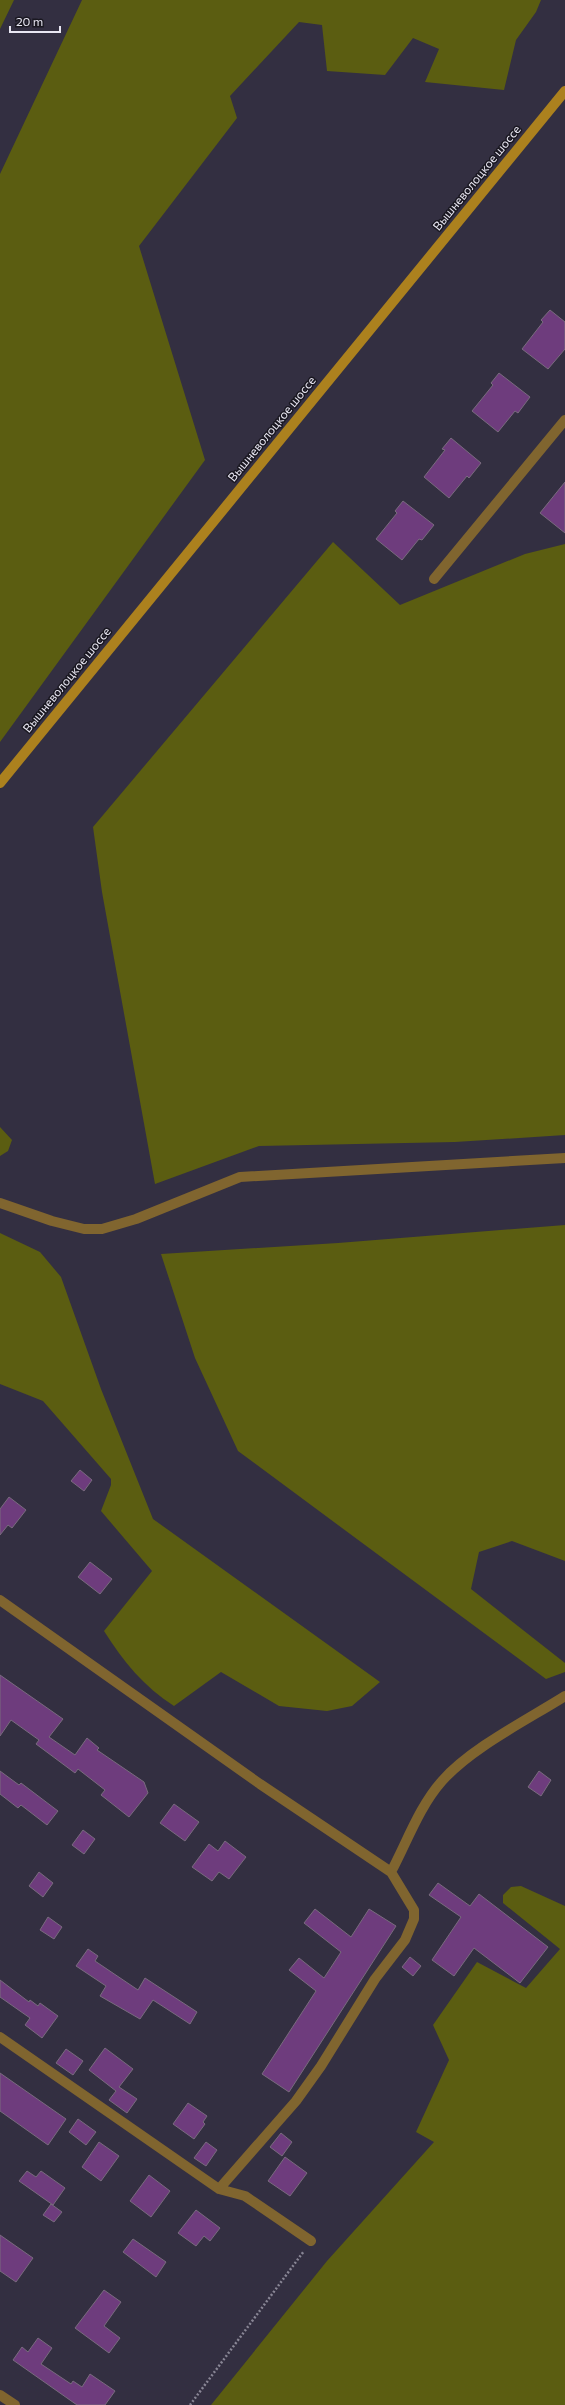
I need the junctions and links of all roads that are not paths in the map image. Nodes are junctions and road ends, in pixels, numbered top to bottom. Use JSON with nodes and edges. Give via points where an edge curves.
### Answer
{"nodes":[{"id":1,"x":565,"y":91,"type":"edge"},
{"id":2,"x":565,"y":420,"type":"edge"},
{"id":3,"x":434,"y":579,"type":"dead end"},
{"id":4,"x":0,"y":783,"type":"edge"},
{"id":5,"x":565,"y":1158,"type":"edge"},
{"id":6,"x":0,"y":1203,"type":"edge"},
{"id":7,"x":0,"y":1600,"type":"edge"},
{"id":8,"x":565,"y":1696,"type":"edge"},
{"id":9,"x":391,"y":1872,"type":"junction"},
{"id":10,"x":0,"y":2037,"type":"edge"},
{"id":11,"x":219,"y":2189,"type":"junction"},
{"id":12,"x":311,"y":2241,"type":"road end"},
{"id":13,"x":0,"y":2395,"type":"edge"},
{"id":14,"x":15,"y":2405,"type":"edge"}],
"edges":[{"from":1,"to":4,"type":"main road","name":"Вышневолоцкое шоссе"},
{"from":2,"to":3,"type":"street"},
{"from":5,"to":6,"type":"street","via":[[240,1177],[136,1219],[102,1229],[84,1229],[52,1221]]},
{"from":7,"to":9,"type":"street","via":[[260,1784]]},
{"from":8,"to":9,"type":"street","via":[[476,1753],[442,1781],[421,1812]]},
{"from":9,"to":11,"type":"street","via":[[414,1910],[414,1919],[405,1940],[376,1979],[296,2101]]},
{"from":10,"to":11,"type":"street"},
{"from":11,"to":12,"type":"street","via":[[245,2196]]},
{"from":13,"to":14,"type":"street"}]}
